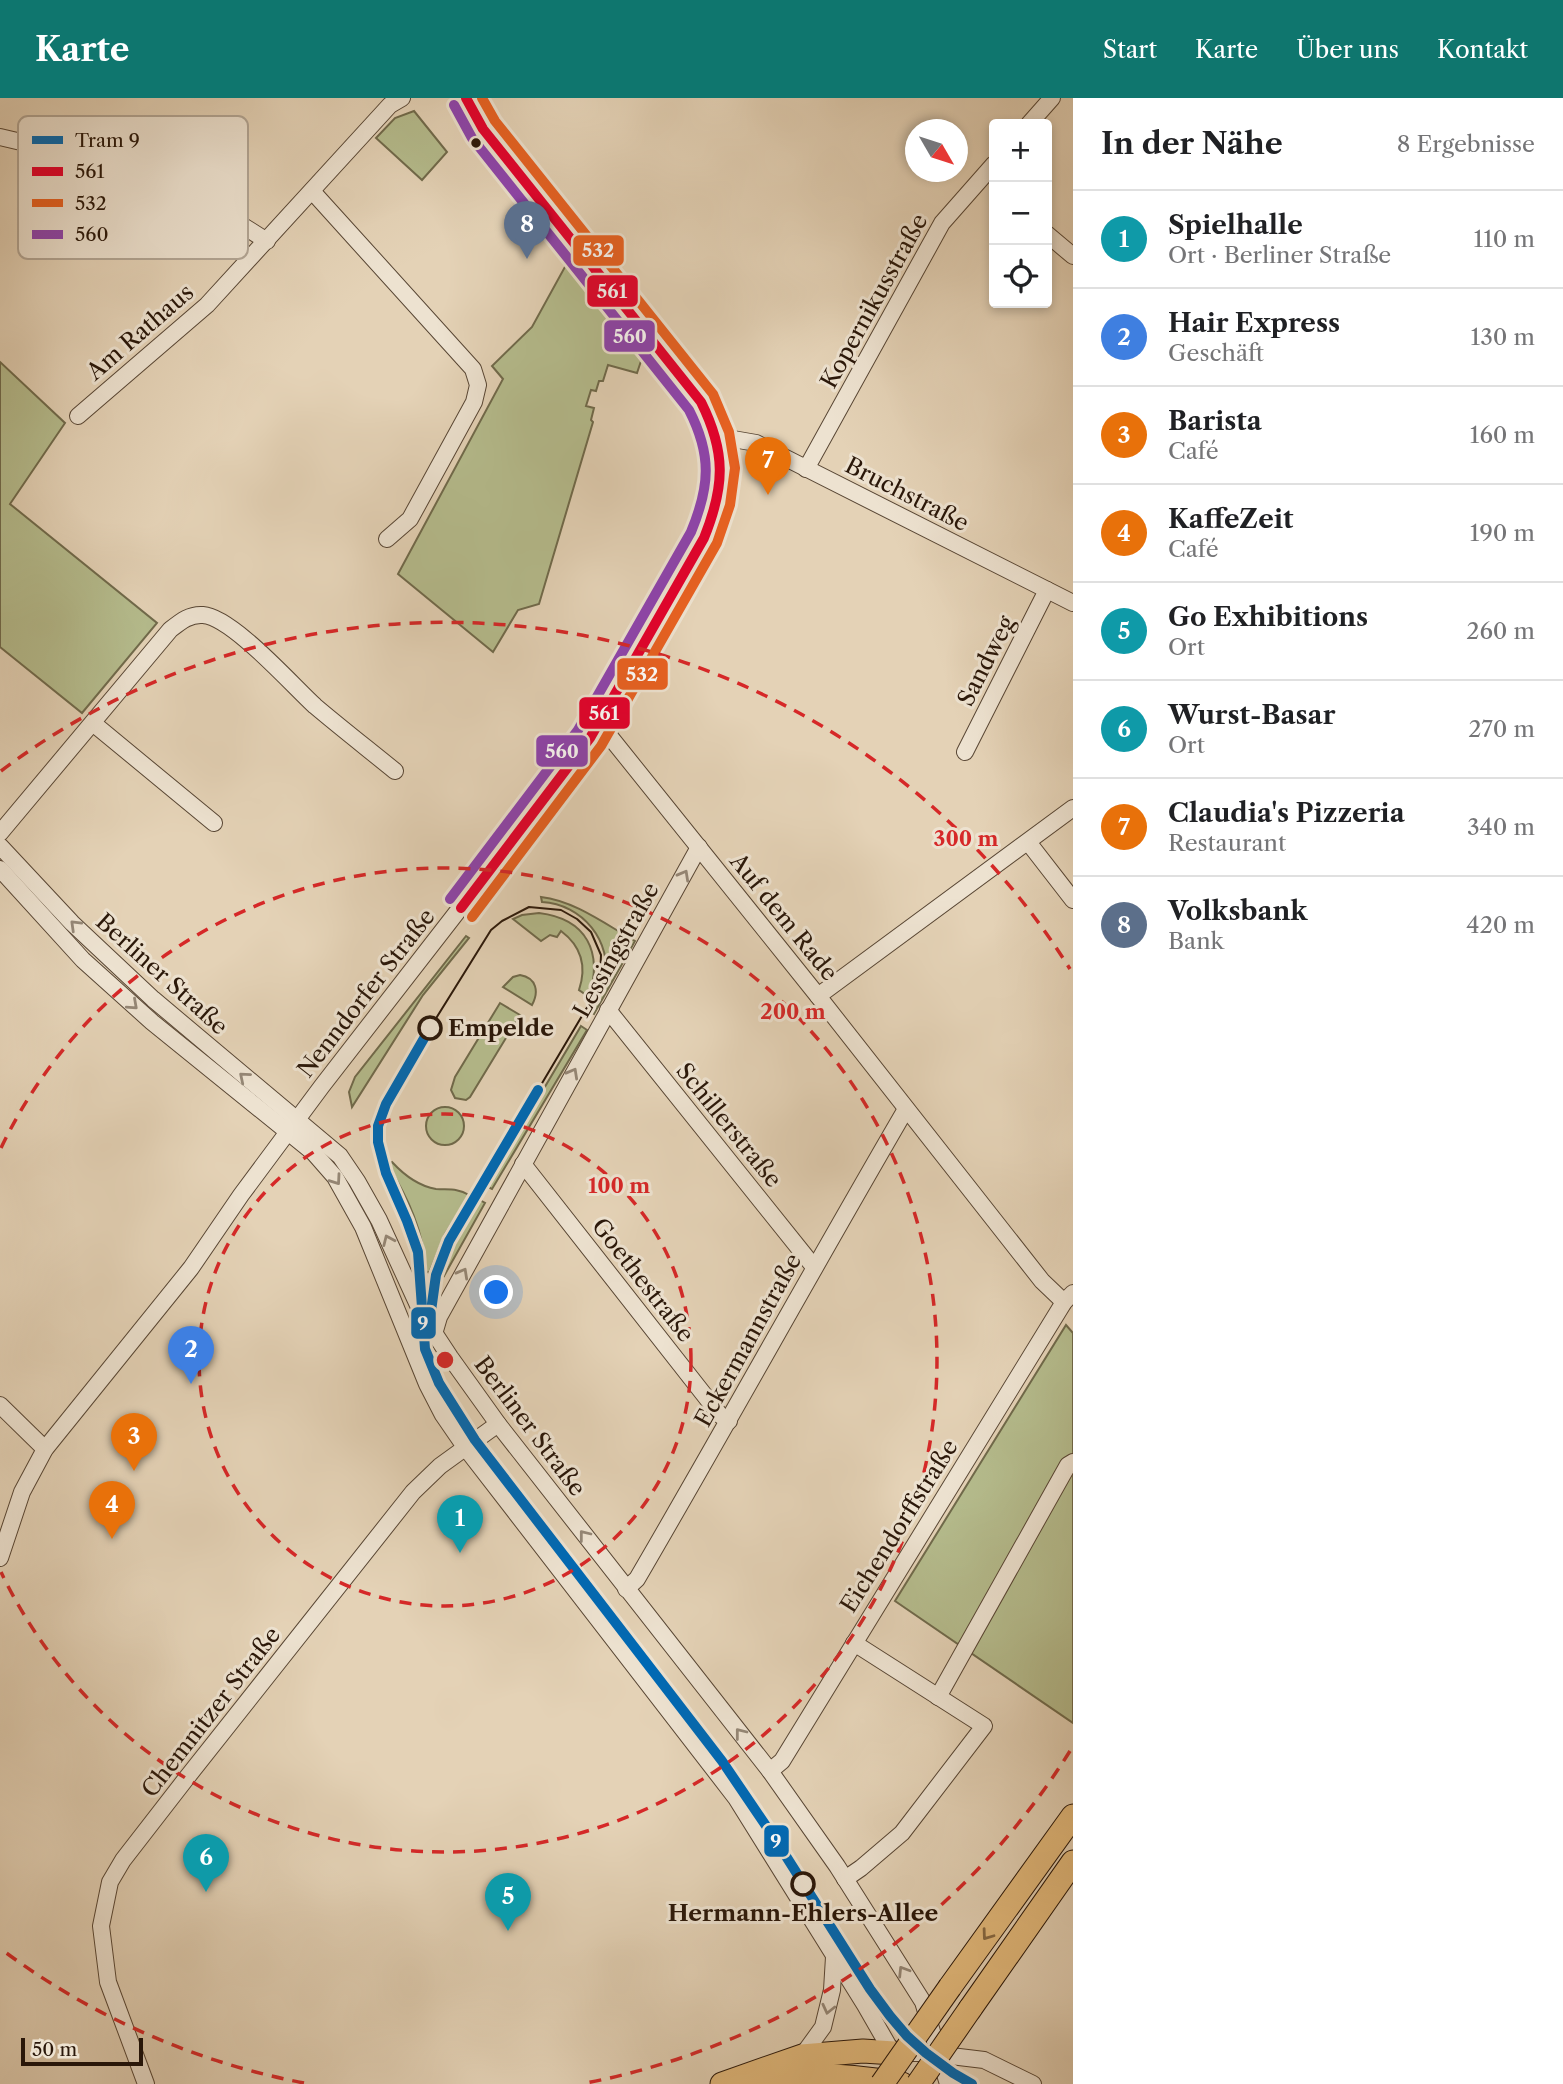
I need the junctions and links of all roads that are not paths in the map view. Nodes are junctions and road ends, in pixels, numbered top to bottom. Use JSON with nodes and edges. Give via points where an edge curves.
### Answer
{"nodes":[{"id":1,"x":402,"y":98,"type":"edge"},
{"id":2,"x":466,"y":98,"type":"edge"},
{"id":3,"x":1052,"y":98,"type":"edge"},
{"id":4,"x":1033,"y":119,"type":"edge"},
{"id":5,"x":0,"y":137,"type":"edge"},
{"id":6,"x":18,"y":141,"type":"edge"},
{"id":7,"x":988,"y":184,"type":"edge"},
{"id":8,"x":312,"y":191,"type":"junction"},
{"id":9,"x":248,"y":229,"type":"edge"},
{"id":10,"x":1052,"y":238,"type":"edge"},
{"id":11,"x":267,"y":241,"type":"junction"},
{"id":12,"x":1073,"y":256,"type":"edge"},
{"id":13,"x":78,"y":416,"type":"dead end"},
{"id":14,"x":717,"y":441,"type":"junction"},
{"id":15,"x":806,"y":469,"type":"junction"},
{"id":16,"x":387,"y":539,"type":"dead end"},
{"id":17,"x":1047,"y":590,"type":"junction"},
{"id":18,"x":1073,"y":603,"type":"edge"},
{"id":19,"x":94,"y":723,"type":"junction"},
{"id":20,"x":596,"y":726,"type":"junction"},
{"id":21,"x":965,"y":752,"type":"dead end"},
{"id":22,"x":395,"y":771,"type":"dead end"},
{"id":23,"x":1073,"y":808,"type":"edge"},
{"id":24,"x":214,"y":823,"type":"dead end"},
{"id":25,"x":0,"y":833,"type":"edge"},
{"id":26,"x":1028,"y":842,"type":"junction"},
{"id":27,"x":0,"y":846,"type":"edge"},
{"id":28,"x":699,"y":847,"type":"junction"},
{"id":29,"x":0,"y":869,"type":"edge"},
{"id":30,"x":1073,"y":900,"type":"edge"},
{"id":31,"x":818,"y":996,"type":"junction"},
{"id":32,"x":608,"y":1010,"type":"junction"},
{"id":33,"x":906,"y":1110,"type":"junction"},
{"id":34,"x":293,"y":1126,"type":"junction"},
{"id":35,"x":523,"y":1164,"type":"junction"},
{"id":36,"x":814,"y":1267,"type":"junction"},
{"id":37,"x":1068,"y":1297,"type":"edge"},
{"id":38,"x":434,"y":1334,"type":"junction"},
{"id":39,"x":0,"y":1405,"type":"edge"},
{"id":40,"x":729,"y":1421,"type":"junction"},
{"id":41,"x":498,"y":1424,"type":"junction"},
{"id":42,"x":465,"y":1447,"type":"junction"},
{"id":43,"x":45,"y":1448,"type":"junction"},
{"id":44,"x":1073,"y":1462,"type":"edge"},
{"id":45,"x":0,"y":1558,"type":"edge"},
{"id":46,"x":626,"y":1589,"type":"junction"},
{"id":47,"x":855,"y":1643,"type":"junction"},
{"id":48,"x":939,"y":1697,"type":"junction"},
{"id":49,"x":770,"y":1771,"type":"junction"},
{"id":50,"x":1073,"y":1816,"type":"edge"},
{"id":51,"x":1073,"y":1862,"type":"edge"},
{"id":52,"x":845,"y":1879,"type":"junction"},
{"id":53,"x":834,"y":1955,"type":"junction"},
{"id":54,"x":926,"y":2010,"type":"junction"},
{"id":55,"x":894,"y":2053,"type":"junction"},
{"id":56,"x":940,"y":2055,"type":"junction"},
{"id":57,"x":803,"y":2056,"type":"junction"},
{"id":58,"x":730,"y":2081,"type":"edge"},
{"id":59,"x":879,"y":2081,"type":"edge"},
{"id":60,"x":146,"y":2084,"type":"edge"},
{"id":61,"x":904,"y":2084,"type":"edge"},
{"id":62,"x":918,"y":2084,"type":"edge"},
{"id":63,"x":948,"y":2084,"type":"edge"},
{"id":64,"x":1033,"y":2084,"type":"edge"}],
"edges":[{"from":1,"to":8,"type":"street","name":"Am Rathaus","via":[[390,105]]},
{"from":2,"to":14,"type":"street","name":"Nenndorfer Straße","via":[[484,129],[701,402]]},
{"from":3,"to":4,"type":"street"},
{"from":5,"to":6,"type":"street"},
{"from":7,"to":15,"type":"street","name":"Kopernikusstraße","via":[[942,223]]},
{"from":8,"to":11,"type":"street","name":"Am Rathaus"},
{"from":8,"to":16,"type":"street","via":[[473,369],[478,385],[474,402],[410,519]]},
{"from":9,"to":11,"type":"street"},
{"from":10,"to":12,"type":"street"},
{"from":11,"to":13,"type":"street","name":"Am Rathaus","via":[[207,305]]},
{"from":14,"to":15,"type":"street","name":"Bruchstraße","via":[[756,443]]},
{"from":14,"to":20,"type":"street","name":"Nenndorfer Straße","via":[[722,468],[715,514]]},
{"from":15,"to":17,"type":"street","name":"Bruchstraße"},
{"from":17,"to":18,"type":"street","name":"Bruchstraße"},
{"from":17,"to":21,"type":"street","name":"Sandweg"},
{"from":19,"to":22,"type":"street","via":[[170,630],[186,617],[204,615],[222,622],[265,656],[313,704]]},
{"from":19,"to":24,"type":"street"},
{"from":19,"to":25,"type":"street"},
{"from":20,"to":28,"type":"street","name":"Auf dem Rade","via":[[611,738]]},
{"from":20,"to":34,"type":"street","name":"Nenndorfer Straße"},
{"from":23,"to":26,"type":"street"},
{"from":26,"to":30,"type":"street"},
{"from":26,"to":31,"type":"street"},
{"from":34,"to":27,"type":"street","name":"Berliner Straße","one_way":true,"via":[[72,923]]},
{"from":28,"to":31,"type":"street","name":"Auf dem Rade"},
{"from":32,"to":28,"type":"street","name":"Lessingstraße","one_way":true},
{"from":29,"to":34,"type":"street","name":"Berliner Straße","one_way":true,"via":[[83,960],[152,1022]]},
{"from":31,"to":33,"type":"street","name":"Auf dem Rade"},
{"from":35,"to":32,"type":"street","name":"Lessingstraße","one_way":true},
{"from":32,"to":36,"type":"street","name":"Schillerstraße"},
{"from":33,"to":36,"type":"street","name":"Eckermannstraße"},
{"from":33,"to":37,"type":"street","name":"Auf dem Rade","via":[[1042,1281]]},
{"from":38,"to":34,"type":"street","name":"Berliner Straße","one_way":true,"via":[[357,1181],[340,1156]]},
{"from":34,"to":42,"type":"street","name":"Berliner Straße","one_way":true,"via":[[345,1193],[368,1237],[427,1384]]},
{"from":34,"to":43,"type":"street","name":"Nenndorfer Straße","via":[[191,1268]]},
{"from":38,"to":35,"type":"street","name":"Lessingstraße","one_way":true},
{"from":35,"to":40,"type":"street","name":"Goethestraße"},
{"from":36,"to":40,"type":"street","name":"Eckermannstraße"},
{"from":37,"to":47,"type":"street","name":"Eichendorffstraße"},
{"from":38,"to":41,"type":"street","name":"Berliner Straße"},
{"from":39,"to":43,"type":"street"},
{"from":40,"to":46,"type":"street","name":"Eckermannstraße","via":[[638,1579]]},
{"from":41,"to":42,"type":"street","name":"Chemnitzer Straße"},
{"from":46,"to":41,"type":"street","name":"Berliner Straße","one_way":true},
{"from":42,"to":53,"type":"street","name":"Berliner Straße","via":[[736,1798]]},
{"from":42,"to":60,"type":"street","name":"Chemnitzer Straße","via":[[413,1492],[177,1790],[110,1882],[101,1926],[108,1982]]},
{"from":43,"to":45,"type":"street","name":"Nenndorfer Straße","via":[[22,1492]]},
{"from":44,"to":48,"type":"street"},
{"from":49,"to":46,"type":"street","name":"Berliner Straße","one_way":true},
{"from":47,"to":48,"type":"street"},
{"from":47,"to":49,"type":"street","name":"Eichendorffstraße","via":[[782,1760]]},
{"from":48,"to":52,"type":"street","via":[[984,1726],[902,1833]]},
{"from":49,"to":52,"type":"street","name":"Berliner Straße"},
{"from":50,"to":59,"type":"highway","one_way":true,"bridge":true},
{"from":51,"to":62,"type":"highway","bridge":true},
{"from":54,"to":52,"type":"street","name":"Berliner Straße","one_way":true},
{"from":53,"to":55,"type":"street","name":"Berliner Straße"},
{"from":53,"to":57,"type":"street","one_way":true,"via":[[826,2020]]},
{"from":54,"to":55,"type":"street"},
{"from":54,"to":56,"type":"street","name":"Berliner Straße"},
{"from":55,"to":56,"type":"street"},
{"from":55,"to":57,"type":"highway"},
{"from":55,"to":59,"type":"street"},
{"from":55,"to":61,"type":"street","name":"Berliner Straße"},
{"from":56,"to":63,"type":"street"},
{"from":56,"to":64,"type":"street","via":[[984,2060]]},
{"from":57,"to":58,"type":"highway"},
{"from":58,"to":59,"type":"highway","via":[[794,2075]]},
{"from":59,"to":61,"type":"highway"}]}
